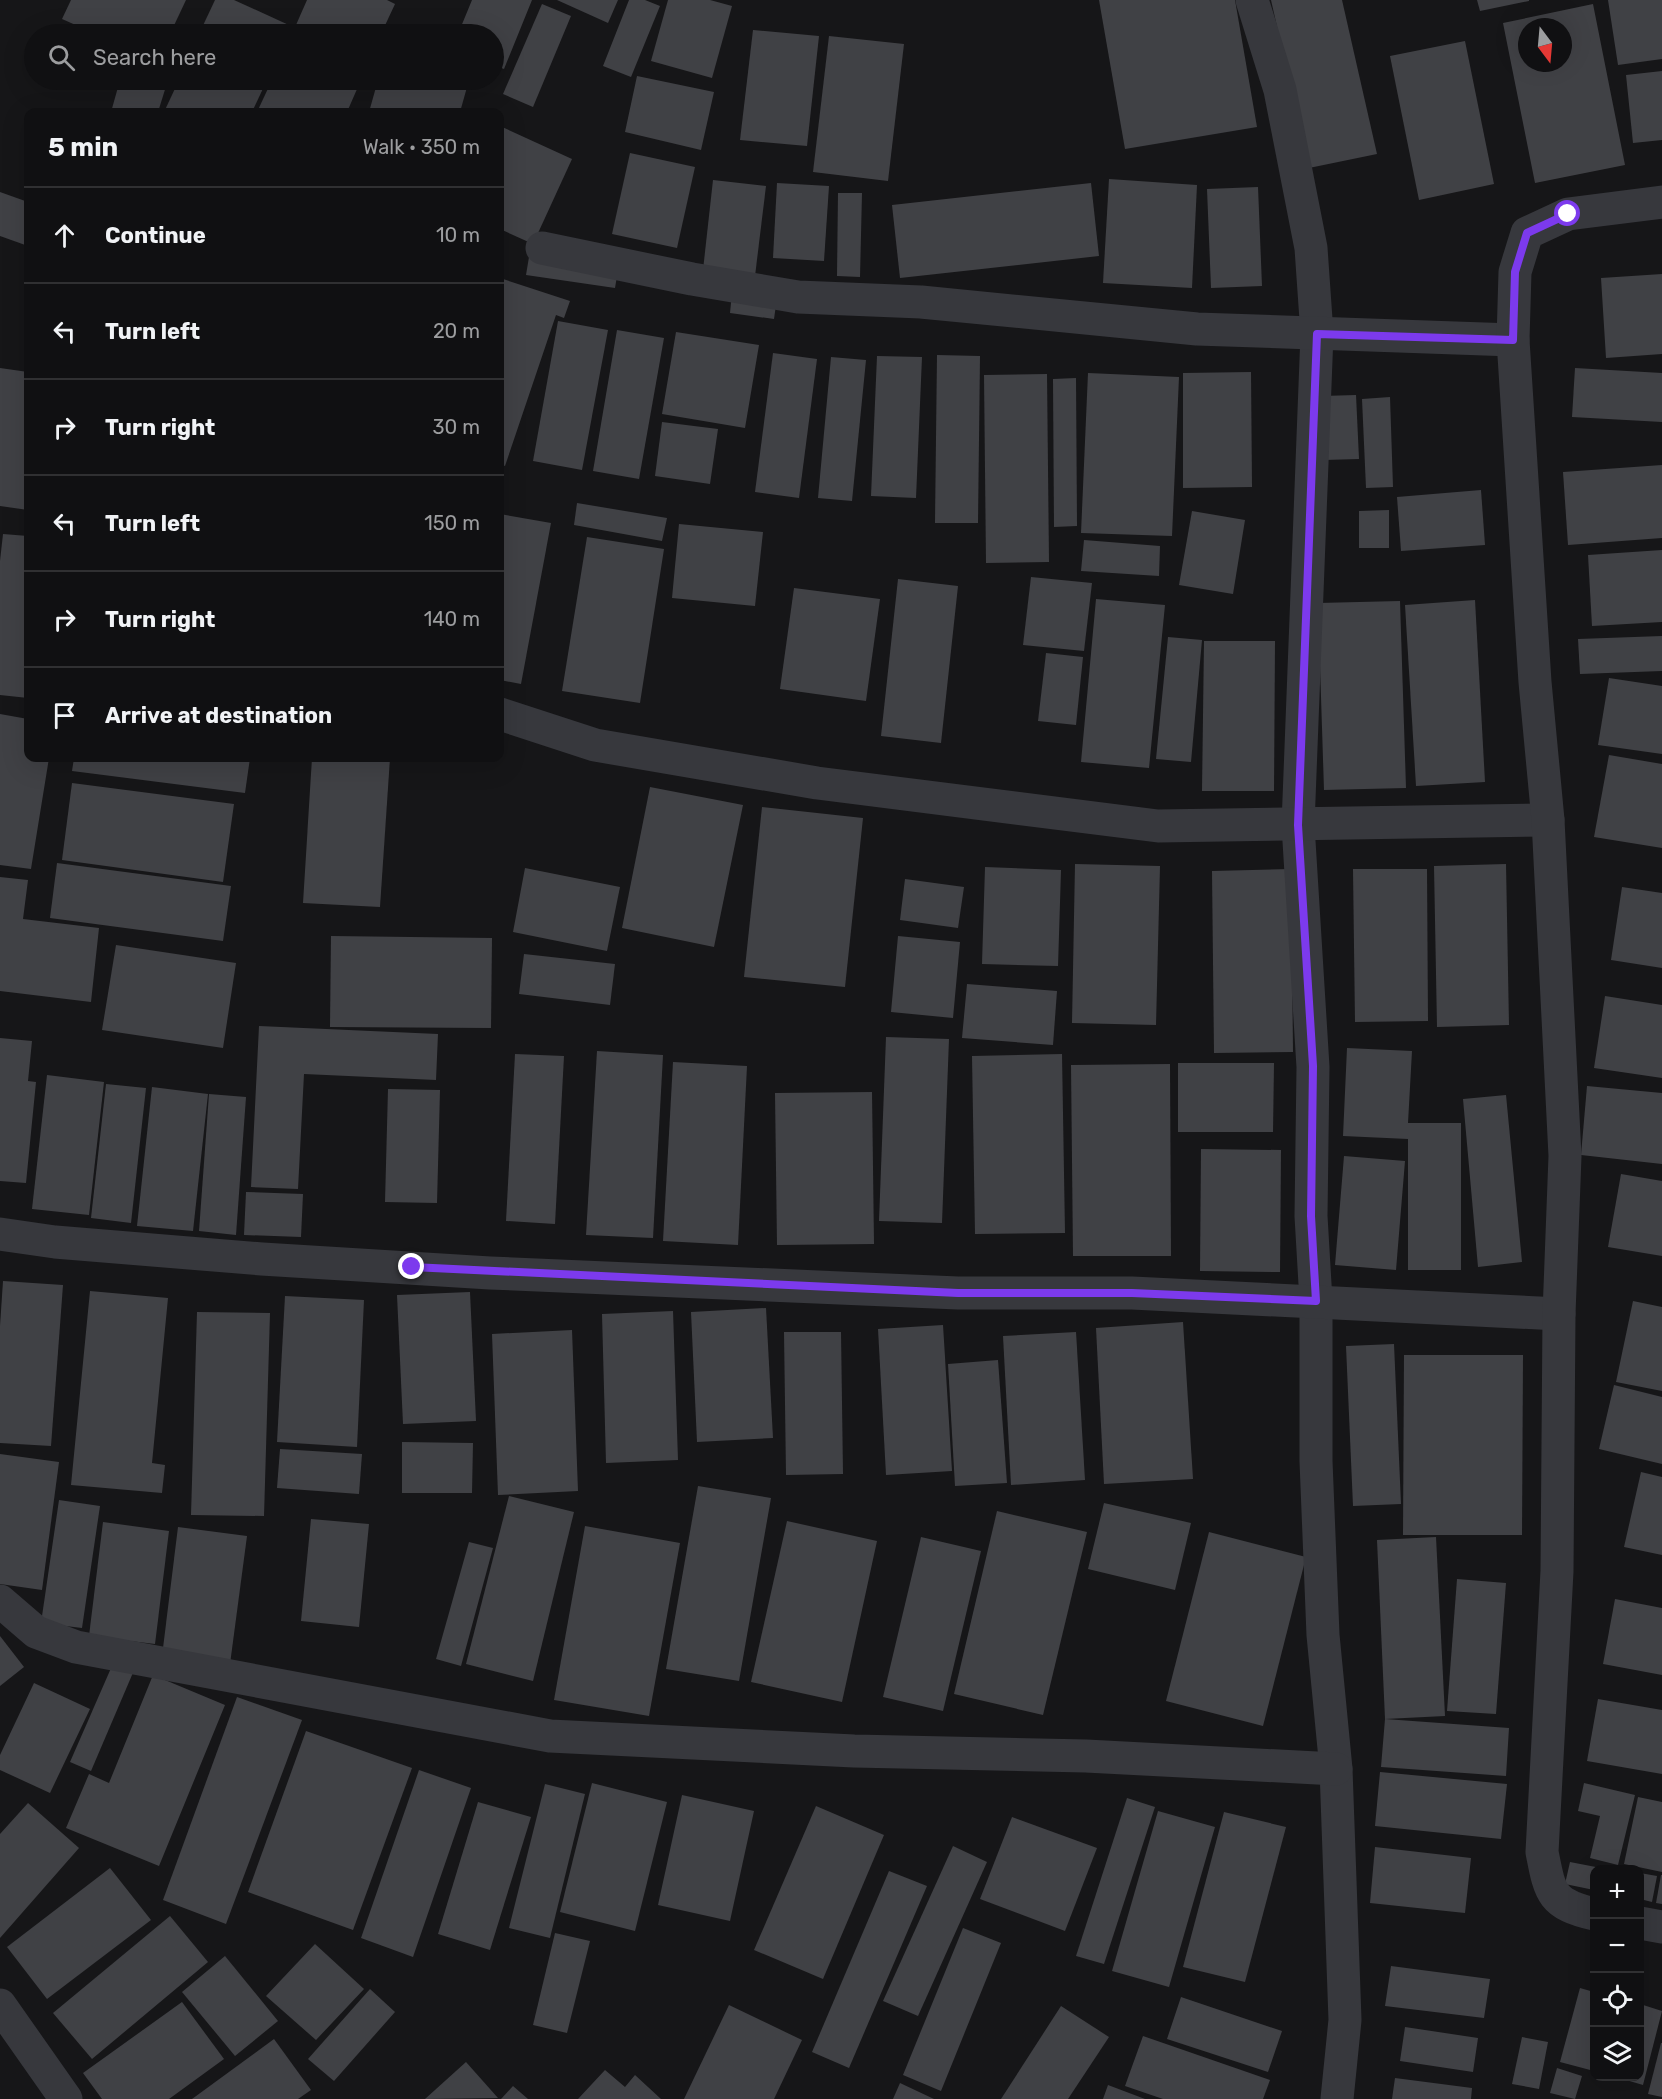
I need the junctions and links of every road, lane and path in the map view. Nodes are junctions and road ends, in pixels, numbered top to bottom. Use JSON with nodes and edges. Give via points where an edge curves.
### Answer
{"nodes":[{"id":1,"x":1252,"y":0,"type":"edge"},
{"id":2,"x":1662,"y":202,"type":"edge"},
{"id":3,"x":542,"y":248,"type":"dead end"},
{"id":4,"x":1317,"y":334,"type":"junction"},
{"id":5,"x":1513,"y":340,"type":"junction"},
{"id":6,"x":504,"y":715,"type":"edge"},
{"id":7,"x":1548,"y":820,"type":"junction"},
{"id":8,"x":1298,"y":825,"type":"junction"},
{"id":9,"x":0,"y":1234,"type":"edge"},
{"id":10,"x":1316,"y":1301,"type":"junction"},
{"id":11,"x":1559,"y":1314,"type":"junction"},
{"id":12,"x":0,"y":1601,"type":"edge"},
{"id":13,"x":1336,"y":1769,"type":"junction"},
{"id":14,"x":1590,"y":1913,"type":"edge"},
{"id":15,"x":1644,"y":1924,"type":"edge"},
{"id":16,"x":1662,"y":1928,"type":"edge"},
{"id":17,"x":0,"y":2005,"type":"edge"},
{"id":18,"x":66,"y":2099,"type":"edge"},
{"id":19,"x":1337,"y":2099,"type":"edge"}],
"edges":[{"from":1,"to":4,"type":"street","via":[[1280,90],[1311,248]]},
{"from":2,"to":5,"type":"street","via":[[1568,214],[1527,233],[1515,272]]},
{"from":3,"to":4,"type":"street","via":[[798,297],[921,302],[1197,328]]},
{"from":4,"to":5,"type":"street"},
{"from":4,"to":8,"type":"street"},
{"from":5,"to":7,"type":"street"},
{"from":6,"to":8,"type":"street","via":[[595,745],[816,783],[1158,826]]},
{"from":7,"to":8,"type":"street"},
{"from":7,"to":11,"type":"street","via":[[1565,1156]]},
{"from":8,"to":10,"type":"street","via":[[1313,1066],[1311,1216]]},
{"from":9,"to":10,"type":"street","via":[[239,1257],[501,1274],[958,1293],[1132,1293]]},
{"from":10,"to":11,"type":"street"},
{"from":10,"to":13,"type":"street","via":[[1316,1461],[1323,1635]]},
{"from":11,"to":14,"type":"street","via":[[1557,1571],[1542,1852],[1549,1888],[1568,1907]]},
{"from":12,"to":13,"type":"street","via":[[36,1632],[76,1647],[550,1736]]},
{"from":13,"to":19,"type":"street","via":[[1346,2020]]},
{"from":15,"to":16,"type":"street"},
{"from":17,"to":18,"type":"street"}]}
